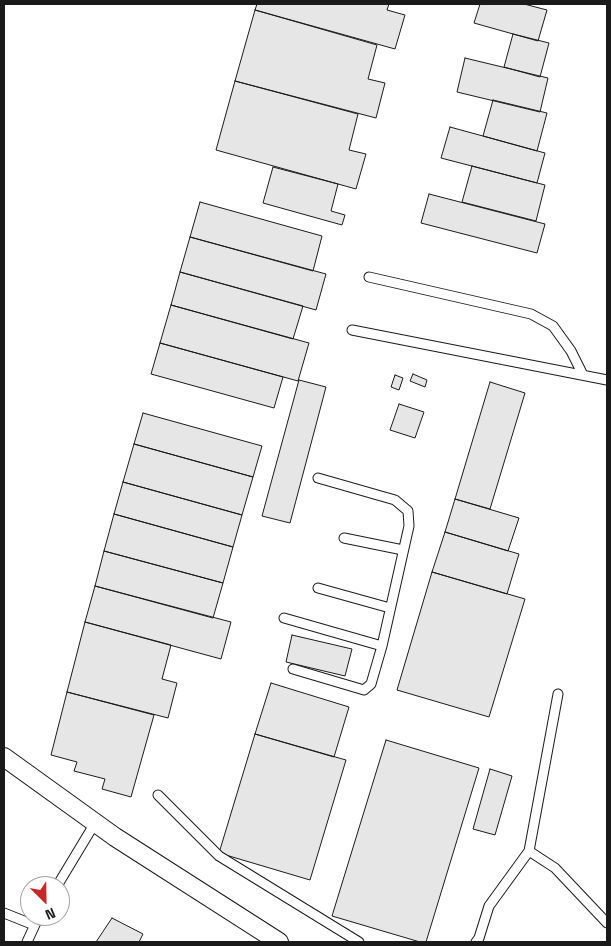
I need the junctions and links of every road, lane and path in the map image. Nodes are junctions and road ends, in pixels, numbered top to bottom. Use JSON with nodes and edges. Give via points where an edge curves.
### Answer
{"nodes":[{"id":1,"x":369,"y":277,"type":"dead end"},
{"id":2,"x":352,"y":330,"type":"dead end"},
{"id":3,"x":583,"y":375,"type":"junction"},
{"id":4,"x":607,"y":380,"type":"edge"},
{"id":5,"x":318,"y":478,"type":"dead end"},
{"id":6,"x":344,"y":538,"type":"dead end"},
{"id":7,"x":403,"y":550,"type":"junction"},
{"id":8,"x":318,"y":588,"type":"dead end"},
{"id":9,"x":390,"y":608,"type":"junction"},
{"id":10,"x":284,"y":618,"type":"dead end"},
{"id":11,"x":382,"y":646,"type":"junction"},
{"id":12,"x":293,"y":669,"type":"dead end"},
{"id":13,"x":558,"y":694,"type":"dead end"},
{"id":14,"x":4,"y":757,"type":"edge"},
{"id":15,"x":158,"y":795,"type":"dead end"},
{"id":16,"x":95,"y":823,"type":"junction"},
{"id":17,"x":529,"y":851,"type":"junction"},
{"id":18,"x":63,"y":876,"type":"edge"},
{"id":19,"x":4,"y":914,"type":"edge"},
{"id":20,"x":20,"y":920,"type":"edge"},
{"id":21,"x":607,"y":923,"type":"edge"},
{"id":22,"x":34,"y":926,"type":"edge"},
{"id":23,"x":27,"y":942,"type":"edge"},
{"id":24,"x":278,"y":942,"type":"edge"},
{"id":25,"x":359,"y":942,"type":"edge"},
{"id":26,"x":476,"y":942,"type":"edge"}],
"edges":[{"from":1,"to":3,"type":"lane","via":[[531,314],[553,326]]},
{"from":2,"to":3,"type":"lane"},
{"from":3,"to":4,"type":"lane"},
{"from":5,"to":7,"type":"lane","via":[[395,500],[408,511],[409,526]]},
{"from":6,"to":7,"type":"lane"},
{"from":7,"to":9,"type":"lane"},
{"from":8,"to":9,"type":"lane"},
{"from":9,"to":11,"type":"lane"},
{"from":10,"to":11,"type":"lane"},
{"from":11,"to":12,"type":"lane","via":[[370,684],[364,690]]},
{"from":13,"to":17,"type":"lane"},
{"from":14,"to":16,"type":"street"},
{"from":15,"to":25,"type":"lane","via":[[219,856]]},
{"from":16,"to":18,"type":"lane"},
{"from":16,"to":24,"type":"street"},
{"from":17,"to":21,"type":"lane","via":[[555,868]]},
{"from":17,"to":26,"type":"lane","via":[[489,906]]},
{"from":19,"to":20,"type":"lane"},
{"from":22,"to":23,"type":"lane"}]}
